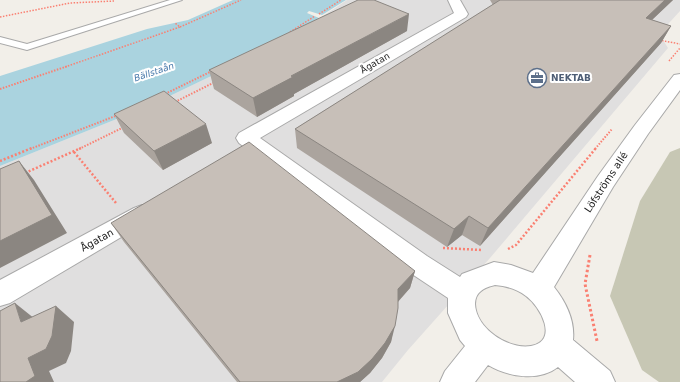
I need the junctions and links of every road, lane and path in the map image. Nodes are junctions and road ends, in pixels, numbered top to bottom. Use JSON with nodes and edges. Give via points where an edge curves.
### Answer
{"nodes":[{"id":1,"x":73,"y":0,"type":"edge"},
{"id":2,"x":178,"y":0,"type":"edge"},
{"id":3,"x":241,"y":0,"type":"edge"},
{"id":4,"x":341,"y":0,"type":"edge"},
{"id":5,"x":454,"y":0,"type":"edge"},
{"id":6,"x":69,"y":2,"type":"junction"},
{"id":7,"x":117,"y":2,"type":"dead end"},
{"id":8,"x":319,"y":14,"type":"dead end"},
{"id":9,"x":315,"y":16,"type":"dead end"},
{"id":10,"x":0,"y":17,"type":"edge"},
{"id":11,"x":175,"y":23,"type":"dead end"},
{"id":12,"x":180,"y":27,"type":"junction"},
{"id":13,"x":285,"y":36,"type":"edge"},
{"id":14,"x":0,"y":40,"type":"edge"},
{"id":15,"x":657,"y":40,"type":"edge"},
{"id":16,"x":680,"y":44,"type":"edge"},
{"id":17,"x":679,"y":50,"type":"edge"},
{"id":18,"x":215,"y":70,"type":"edge"},
{"id":19,"x":674,"y":71,"type":"edge"},
{"id":20,"x":220,"y":79,"type":"edge"},
{"id":21,"x":0,"y":89,"type":"edge"},
{"id":22,"x":158,"y":97,"type":"edge"},
{"id":23,"x":170,"y":104,"type":"edge"},
{"id":24,"x":123,"y":113,"type":"edge"},
{"id":25,"x":130,"y":124,"type":"edge"},
{"id":26,"x":613,"y":128,"type":"dead end"},
{"id":27,"x":255,"y":146,"type":"junction"},
{"id":28,"x":74,"y":152,"type":"junction"},
{"id":29,"x":235,"y":158,"type":"edge"},
{"id":30,"x":0,"y":162,"type":"edge"},
{"id":31,"x":20,"y":175,"type":"edge"},
{"id":32,"x":157,"y":205,"type":"edge"},
{"id":33,"x":130,"y":221,"type":"junction"},
{"id":34,"x":489,"y":251,"type":"dead end"},
{"id":35,"x":504,"y":252,"type":"dead end"},
{"id":36,"x":418,"y":264,"type":"junction"},
{"id":37,"x":538,"y":289,"type":"junction"},
{"id":38,"x":463,"y":293,"type":"junction"},
{"id":39,"x":0,"y":294,"type":"edge"},
{"id":40,"x":557,"y":346,"type":"junction"},
{"id":41,"x":482,"y":348,"type":"junction"},
{"id":42,"x":456,"y":382,"type":"edge"},
{"id":43,"x":599,"y":382,"type":"edge"}],
"edges":[{"from":1,"to":6,"type":"path"},
{"from":2,"to":14,"type":"lane","via":[[27,47]]},
{"from":3,"to":12,"type":"path"},
{"from":4,"to":8,"type":"path"},
{"from":5,"to":27,"type":"street","name":"Ågatan","via":[[461,14],[246,138]]},
{"from":6,"to":7,"type":"path"},
{"from":6,"to":10,"type":"path"},
{"from":9,"to":13,"type":"path"},
{"from":11,"to":12,"type":"path"},
{"from":12,"to":21,"type":"path"},
{"from":15,"to":16,"type":"path"},
{"from":17,"to":19,"type":"path"},
{"from":18,"to":22,"type":"path"},
{"from":19,"to":37,"type":"street","name":"Löfströms allé","via":[[644,124]]},
{"from":20,"to":23,"type":"path"},
{"from":24,"to":30,"type":"path"},
{"from":25,"to":28,"type":"path"},
{"from":26,"to":35,"type":"path","via":[[516,245]]},
{"from":27,"to":29,"type":"street"},
{"from":27,"to":36,"type":"street"},
{"from":28,"to":31,"type":"path"},
{"from":28,"to":33,"type":"path"},
{"from":32,"to":33,"type":"street","name":"Ågatan"},
{"from":33,"to":39,"type":"street","name":"Ågatan"},
{"from":34,"to":36,"type":"path","via":[[429,248]]},
{"from":36,"to":38,"type":"street"},
{"from":37,"to":38,"type":"street","via":[[509,274],[494,273],[481,276],[470,283]]},
{"from":37,"to":40,"type":"street","via":[[550,302],[557,317],[560,332]]},
{"from":38,"to":41,"type":"street","via":[[463,321],[470,335]]},
{"from":40,"to":41,"type":"street","via":[[547,357],[533,364],[516,364],[498,359]]},
{"from":40,"to":43,"type":"street"},
{"from":41,"to":42,"type":"street"}]}
